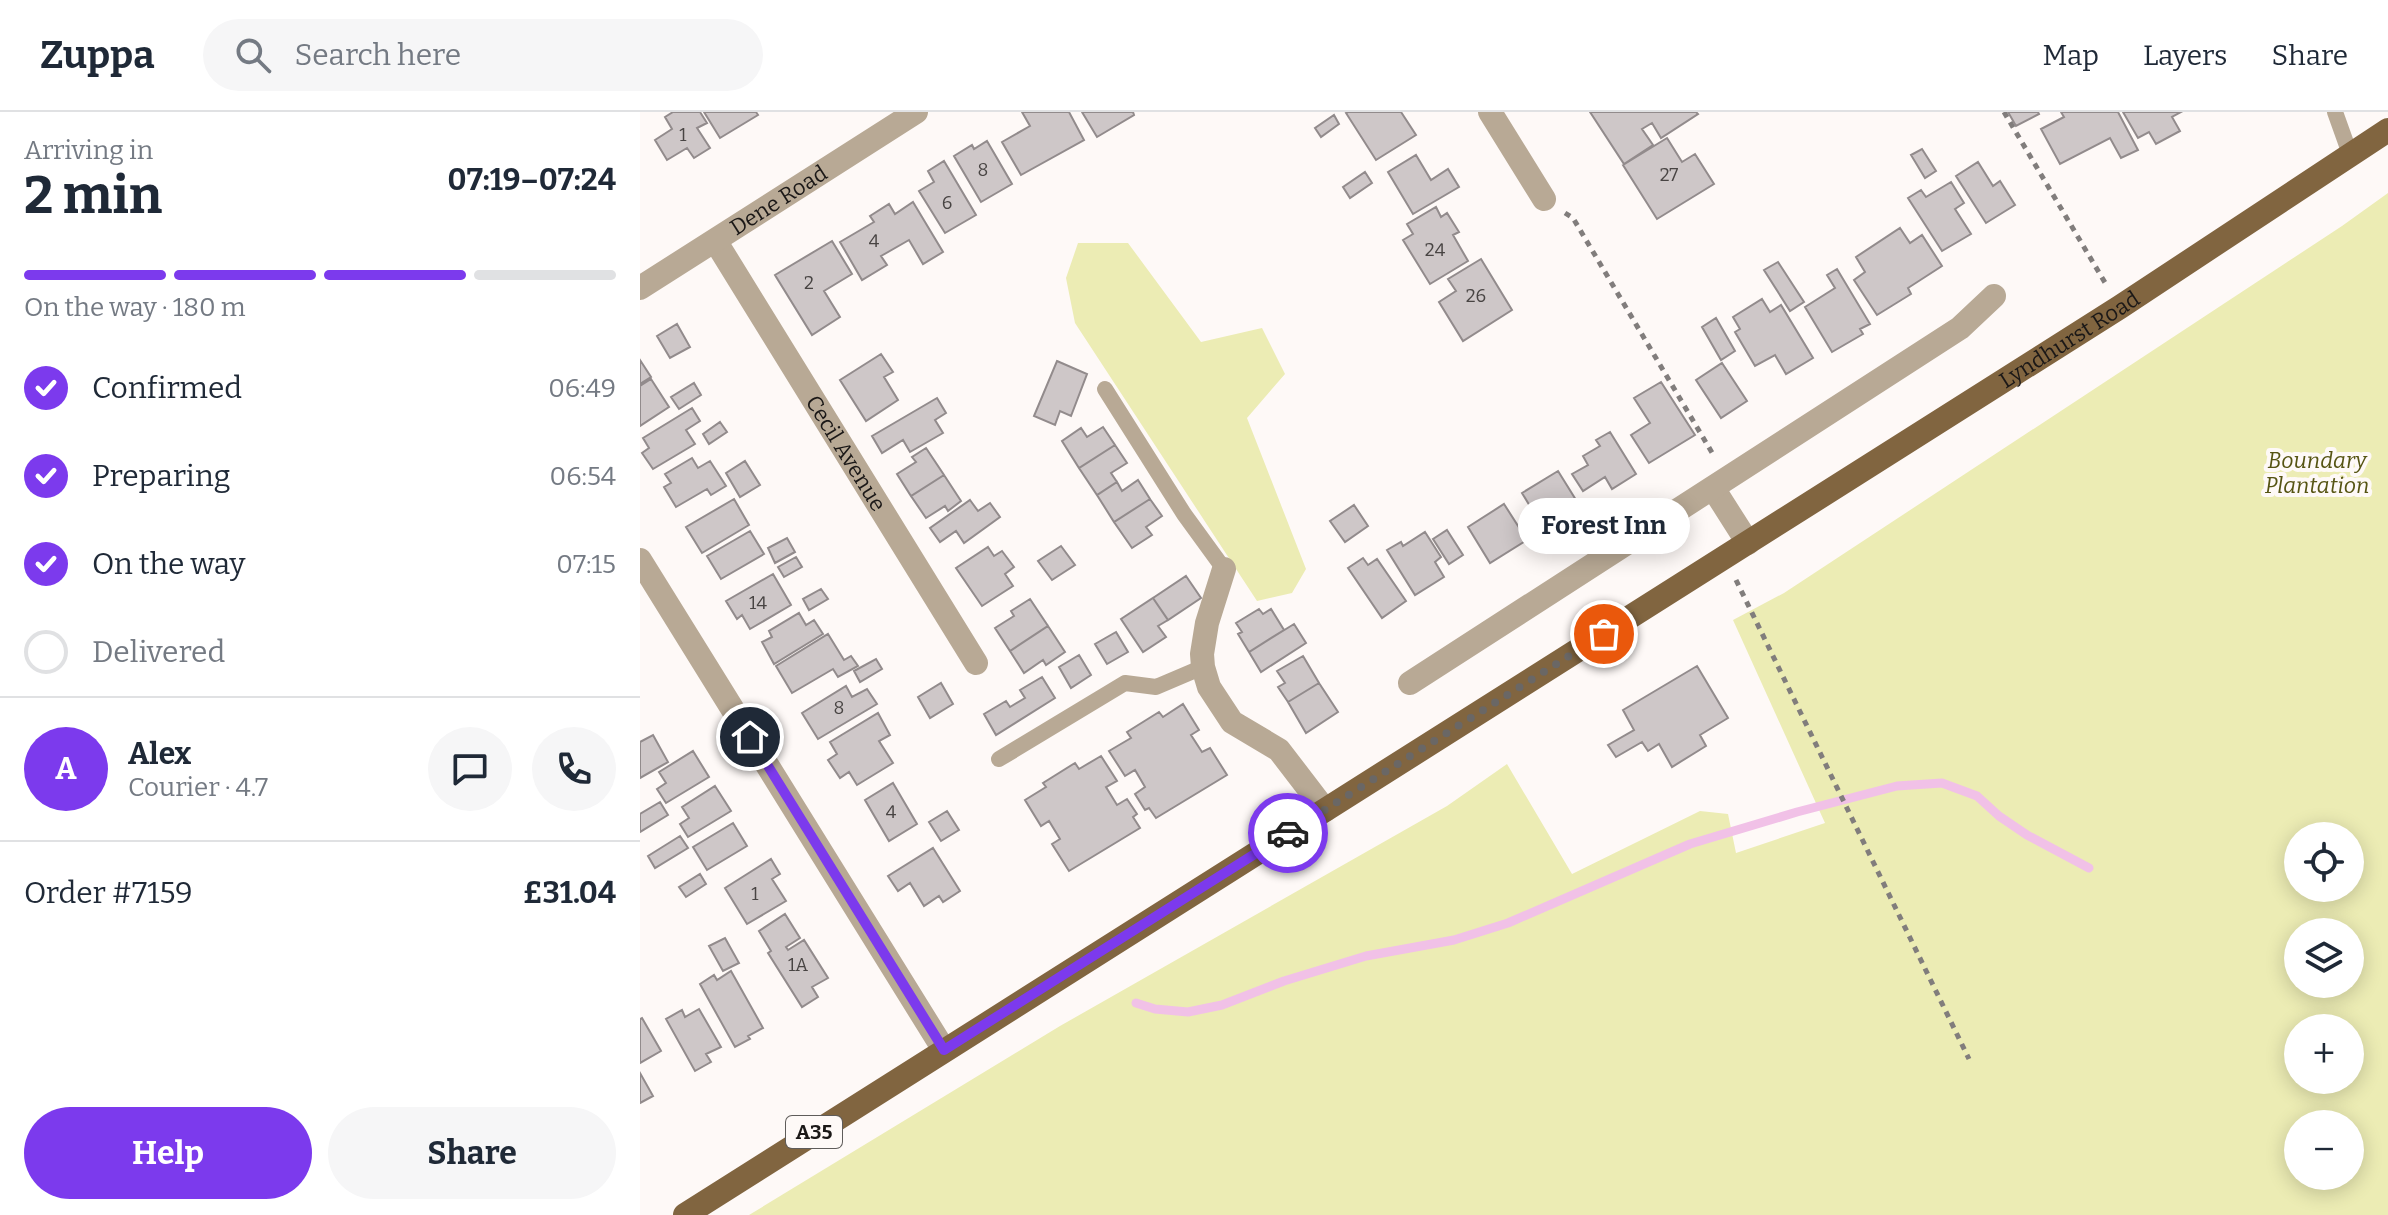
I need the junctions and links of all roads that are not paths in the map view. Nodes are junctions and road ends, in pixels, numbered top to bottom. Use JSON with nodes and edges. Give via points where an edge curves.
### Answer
{"nodes":[{"id":1,"x":916,"y":112,"type":"edge"},
{"id":2,"x":1490,"y":112,"type":"edge"},
{"id":3,"x":2335,"y":112,"type":"edge"},
{"id":4,"x":2388,"y":130,"type":"edge"},
{"id":5,"x":2350,"y":154,"type":"junction"},
{"id":6,"x":1544,"y":199,"type":"road end"},
{"id":7,"x":716,"y":242,"type":"junction"},
{"id":8,"x":640,"y":288,"type":"edge"},
{"id":9,"x":1994,"y":296,"type":"dead end"},
{"id":10,"x":1105,"y":389,"type":"dead end"},
{"id":11,"x":1720,"y":484,"type":"junction"},
{"id":12,"x":1748,"y":543,"type":"junction"},
{"id":13,"x":640,"y":560,"type":"edge"},
{"id":14,"x":1224,"y":569,"type":"joint"},
{"id":15,"x":976,"y":663,"type":"dead end"},
{"id":16,"x":1203,"y":667,"type":"junction"},
{"id":17,"x":1410,"y":683,"type":"dead end"},
{"id":18,"x":999,"y":759,"type":"dead end"},
{"id":19,"x":1325,"y":810,"type":"junction"},
{"id":20,"x":944,"y":1050,"type":"junction"},
{"id":21,"x":685,"y":1215,"type":"edge"}],
"edges":[{"from":1,"to":7,"type":"street","name":"Dene Road"},
{"from":2,"to":6,"type":"street"},
{"from":3,"to":5,"type":"lane"},
{"from":4,"to":5,"type":"main road","name":"Lyndhurst Road","number":"A35"},
{"from":5,"to":12,"type":"main road","name":"Lyndhurst Road","number":"A35"},
{"from":7,"to":8,"type":"street","name":"Dene Road"},
{"from":7,"to":15,"type":"street","name":"Cecil Avenue"},
{"from":9,"to":11,"type":"street","via":[[1960,328]]},
{"from":10,"to":14,"type":"lane"},
{"from":11,"to":12,"type":"street"},
{"from":11,"to":17,"type":"street"},
{"from":12,"to":19,"type":"main road","name":"Lyndhurst Road","number":"A35"},
{"from":13,"to":20,"type":"street"},
{"from":14,"to":16,"type":"street","via":[[1207,623]]},
{"from":16,"to":18,"type":"lane","via":[[1156,687],[1125,683]]},
{"from":16,"to":19,"type":"street","via":[[1209,687],[1232,722],[1279,750]]},
{"from":19,"to":20,"type":"main road","name":"Lyndhurst Road","number":"A35"},
{"from":20,"to":21,"type":"main road","name":"Lyndhurst Road","number":"A35"}]}
